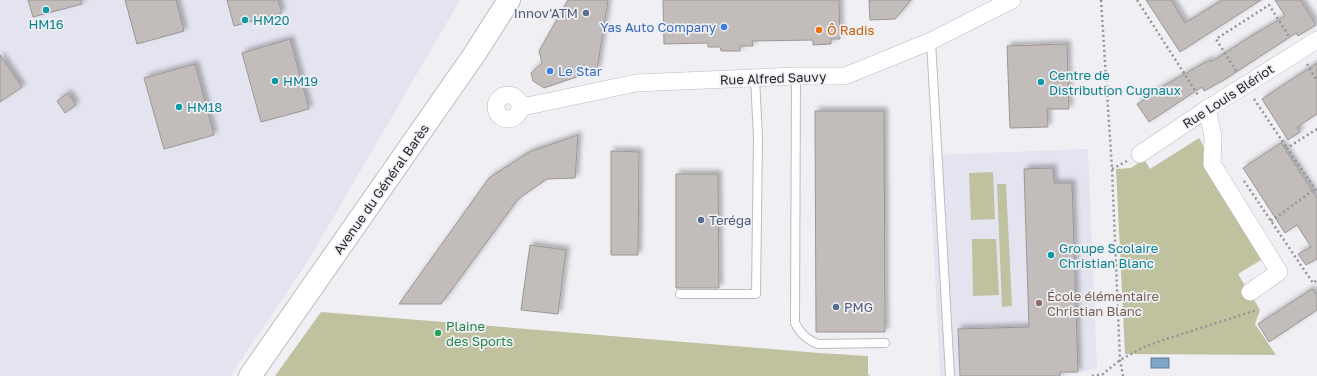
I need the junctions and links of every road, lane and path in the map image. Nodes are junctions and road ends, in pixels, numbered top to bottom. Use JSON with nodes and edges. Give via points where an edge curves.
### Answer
{"nodes":[{"id":1,"x":509,"y":0,"type":"edge"},
{"id":2,"x":1012,"y":0,"type":"edge"},
{"id":3,"x":1101,"y":0,"type":"edge"},
{"id":4,"x":1137,"y":0,"type":"edge"},
{"id":5,"x":1317,"y":40,"type":"edge"},
{"id":6,"x":931,"y":41,"type":"junction"},
{"id":7,"x":1298,"y":51,"type":"junction"},
{"id":8,"x":796,"y":76,"type":"junction"},
{"id":9,"x":755,"y":78,"type":"junction"},
{"id":10,"x":1245,"y":85,"type":"junction"},
{"id":11,"x":520,"y":107,"type":"dead end"},
{"id":12,"x":1207,"y":109,"type":"junction"},
{"id":13,"x":1317,"y":129,"type":"edge"},
{"id":14,"x":1287,"y":148,"type":"junction"},
{"id":15,"x":1140,"y":154,"type":"dead end"},
{"id":16,"x":1240,"y":175,"type":"dead end"},
{"id":17,"x":1315,"y":189,"type":"junction"},
{"id":18,"x":1317,"y":192,"type":"edge"},
{"id":19,"x":1271,"y":221,"type":"junction"},
{"id":20,"x":1317,"y":280,"type":"edge"},
{"id":21,"x":1250,"y":292,"type":"dead end"},
{"id":22,"x":680,"y":294,"type":"dead end"},
{"id":23,"x":1256,"y":310,"type":"dead end"},
{"id":24,"x":885,"y":343,"type":"dead end"},
{"id":25,"x":1120,"y":360,"type":"junction"},
{"id":26,"x":250,"y":376,"type":"edge"},
{"id":27,"x":950,"y":376,"type":"edge"},
{"id":28,"x":1092,"y":376,"type":"edge"},
{"id":29,"x":1123,"y":376,"type":"edge"}],
"edges":[{"from":1,"to":26,"type":"main road","name":"Avenue du Général Barès","via":[[470,61]]},
{"from":2,"to":6,"type":"street","name":"Rue Alfred Sauvy"},
{"from":3,"to":25,"type":"path","via":[[1112,169]]},
{"from":4,"to":12,"type":"path"},
{"from":5,"to":7,"type":"street","name":"Rue Louis Blériot"},
{"from":6,"to":8,"type":"street","name":"Rue Alfred Sauvy","via":[[845,76]]},
{"from":6,"to":27,"type":"lane"},
{"from":7,"to":10,"type":"street","name":"Rue Louis Blériot"},
{"from":7,"to":10,"type":"path","via":[[1269,5],[1216,39]]},
{"from":8,"to":9,"type":"street","name":"Rue Alfred Sauvy"},
{"from":8,"to":24,"type":"lane","via":[[795,323],[800,333],[818,344]]},
{"from":9,"to":11,"type":"street","name":"Rue Alfred Sauvy","via":[[636,83]]},
{"from":9,"to":22,"type":"lane","via":[[758,138],[756,294]]},
{"from":10,"to":12,"type":"street","name":"Rue Louis Blériot"},
{"from":10,"to":14,"type":"path"},
{"from":12,"to":15,"type":"street","name":"Rue Louis Blériot"},
{"from":12,"to":21,"type":"street","via":[[1213,136],[1212,164],[1279,272]]},
{"from":13,"to":14,"type":"path"},
{"from":14,"to":17,"type":"path"},
{"from":16,"to":19,"type":"path"},
{"from":17,"to":18,"type":"path"},
{"from":17,"to":19,"type":"path"},
{"from":19,"to":20,"type":"path","via":[[1313,283]]},
{"from":23,"to":25,"type":"path","via":[[1160,341]]},
{"from":25,"to":28,"type":"path","via":[[1103,374]]},
{"from":25,"to":29,"type":"path"}]}
